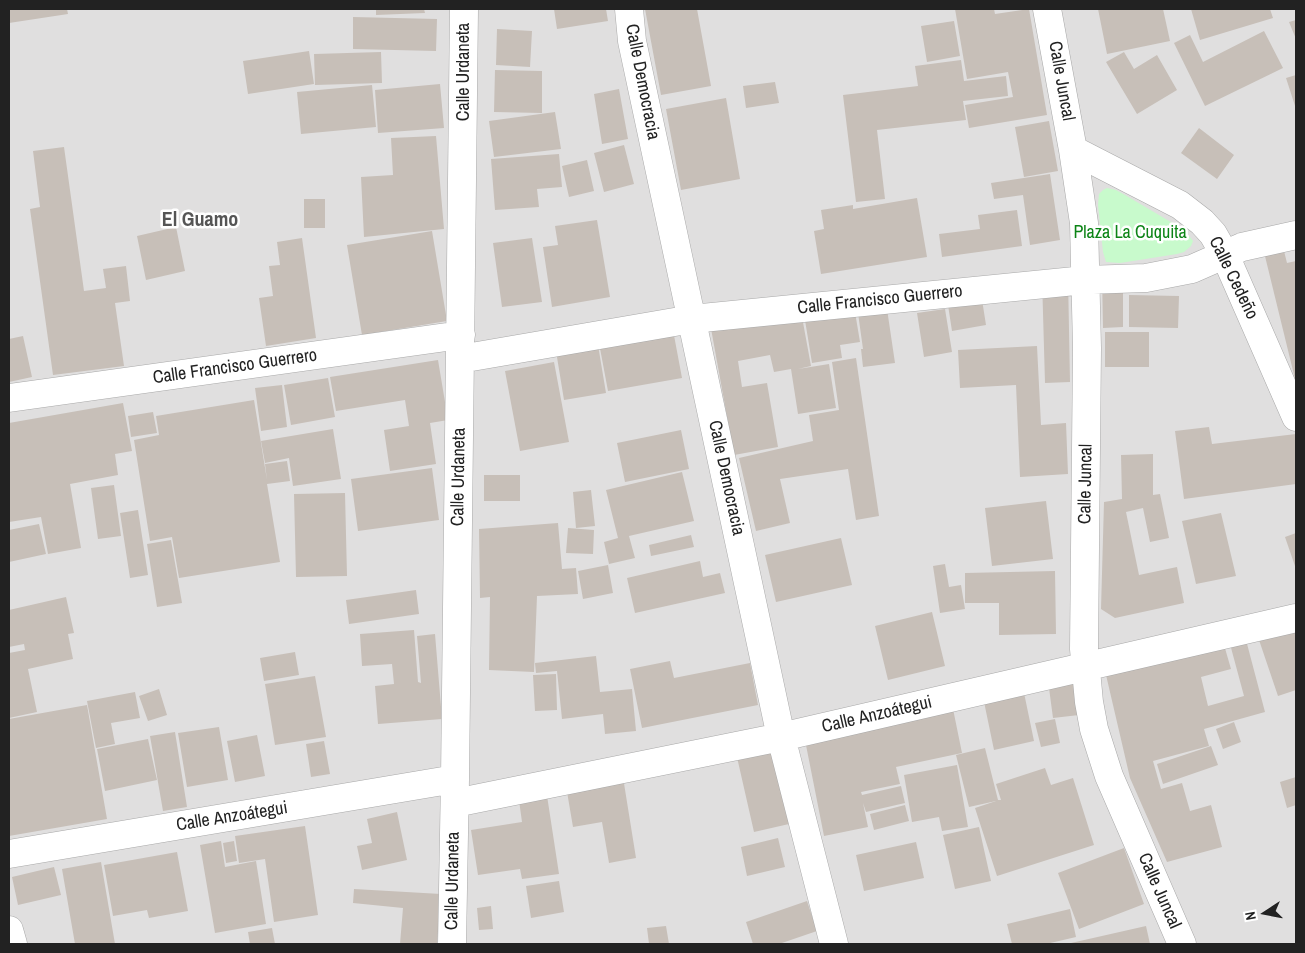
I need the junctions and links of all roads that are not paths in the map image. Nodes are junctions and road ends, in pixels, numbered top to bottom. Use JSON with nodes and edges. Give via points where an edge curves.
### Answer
{"nodes":[{"id":1,"x":464,"y":9,"type":"edge"},
{"id":2,"x":629,"y":9,"type":"edge"},
{"id":3,"x":1047,"y":9,"type":"edge"},
{"id":4,"x":1073,"y":150,"type":"junction"},
{"id":5,"x":1296,"y":235,"type":"edge"},
{"id":6,"x":1225,"y":255,"type":"junction"},
{"id":7,"x":1086,"y":280,"type":"junction"},
{"id":8,"x":692,"y":319,"type":"junction"},
{"id":9,"x":460,"y":347,"type":"junction"},
{"id":10,"x":9,"y":398,"type":"edge"},
{"id":11,"x":1296,"y":417,"type":"edge"},
{"id":12,"x":1296,"y":618,"type":"edge"},
{"id":13,"x":1086,"y":668,"type":"junction"},
{"id":14,"x":781,"y":737,"type":"junction"},
{"id":15,"x":455,"y":791,"type":"junction"},
{"id":16,"x":9,"y":854,"type":"edge"},
{"id":17,"x":9,"y":930,"type":"edge"},
{"id":18,"x":13,"y":944,"type":"edge"},
{"id":19,"x":452,"y":944,"type":"edge"},
{"id":20,"x":834,"y":944,"type":"edge"},
{"id":21,"x":1182,"y":944,"type":"edge"}],
"edges":[{"from":1,"to":9,"type":"street","name":"Calle Urdaneta"},
{"from":2,"to":8,"type":"street","name":"Calle Democracia","via":[[632,41]]},
{"from":3,"to":4,"type":"street","name":"Calle Juncal"},
{"from":4,"to":6,"type":"street","name":"Calle Cedeño","via":[[1191,212],[1213,234]]},
{"from":4,"to":7,"type":"street","name":"Calle Juncal","via":[[1084,223]]},
{"from":5,"to":6,"type":"street","name":"Calle Francisco Guerrero","via":[[1242,247]]},
{"from":6,"to":7,"type":"street","name":"Calle Francisco Guerrero","via":[[1172,274]]},
{"from":6,"to":11,"type":"street","name":"Calle Cedeño"},
{"from":7,"to":8,"type":"street","name":"Calle Francisco Guerrero"},
{"from":7,"to":13,"type":"street","name":"Calle Juncal"},
{"from":8,"to":9,"type":"street","name":"Calle Francisco Guerrero"},
{"from":8,"to":14,"type":"street","name":"Calle Democracia"},
{"from":9,"to":10,"type":"street","name":"Calle Francisco Guerrero"},
{"from":9,"to":15,"type":"street","name":"Calle Urdaneta"},
{"from":12,"to":13,"type":"street","name":"Calle Anzoátegui"},
{"from":13,"to":14,"type":"street","name":"Calle Anzoátegui"},
{"from":13,"to":21,"type":"street","name":"Calle Juncal","via":[[1094,729],[1109,776]]},
{"from":14,"to":15,"type":"street","name":"Calle Anzoátegui"},
{"from":14,"to":20,"type":"street","name":"Calle Democracia"},
{"from":15,"to":16,"type":"street","name":"Calle Anzoátegui"},
{"from":15,"to":19,"type":"street","name":"Calle Urdaneta"},
{"from":17,"to":18,"type":"street"}]}
